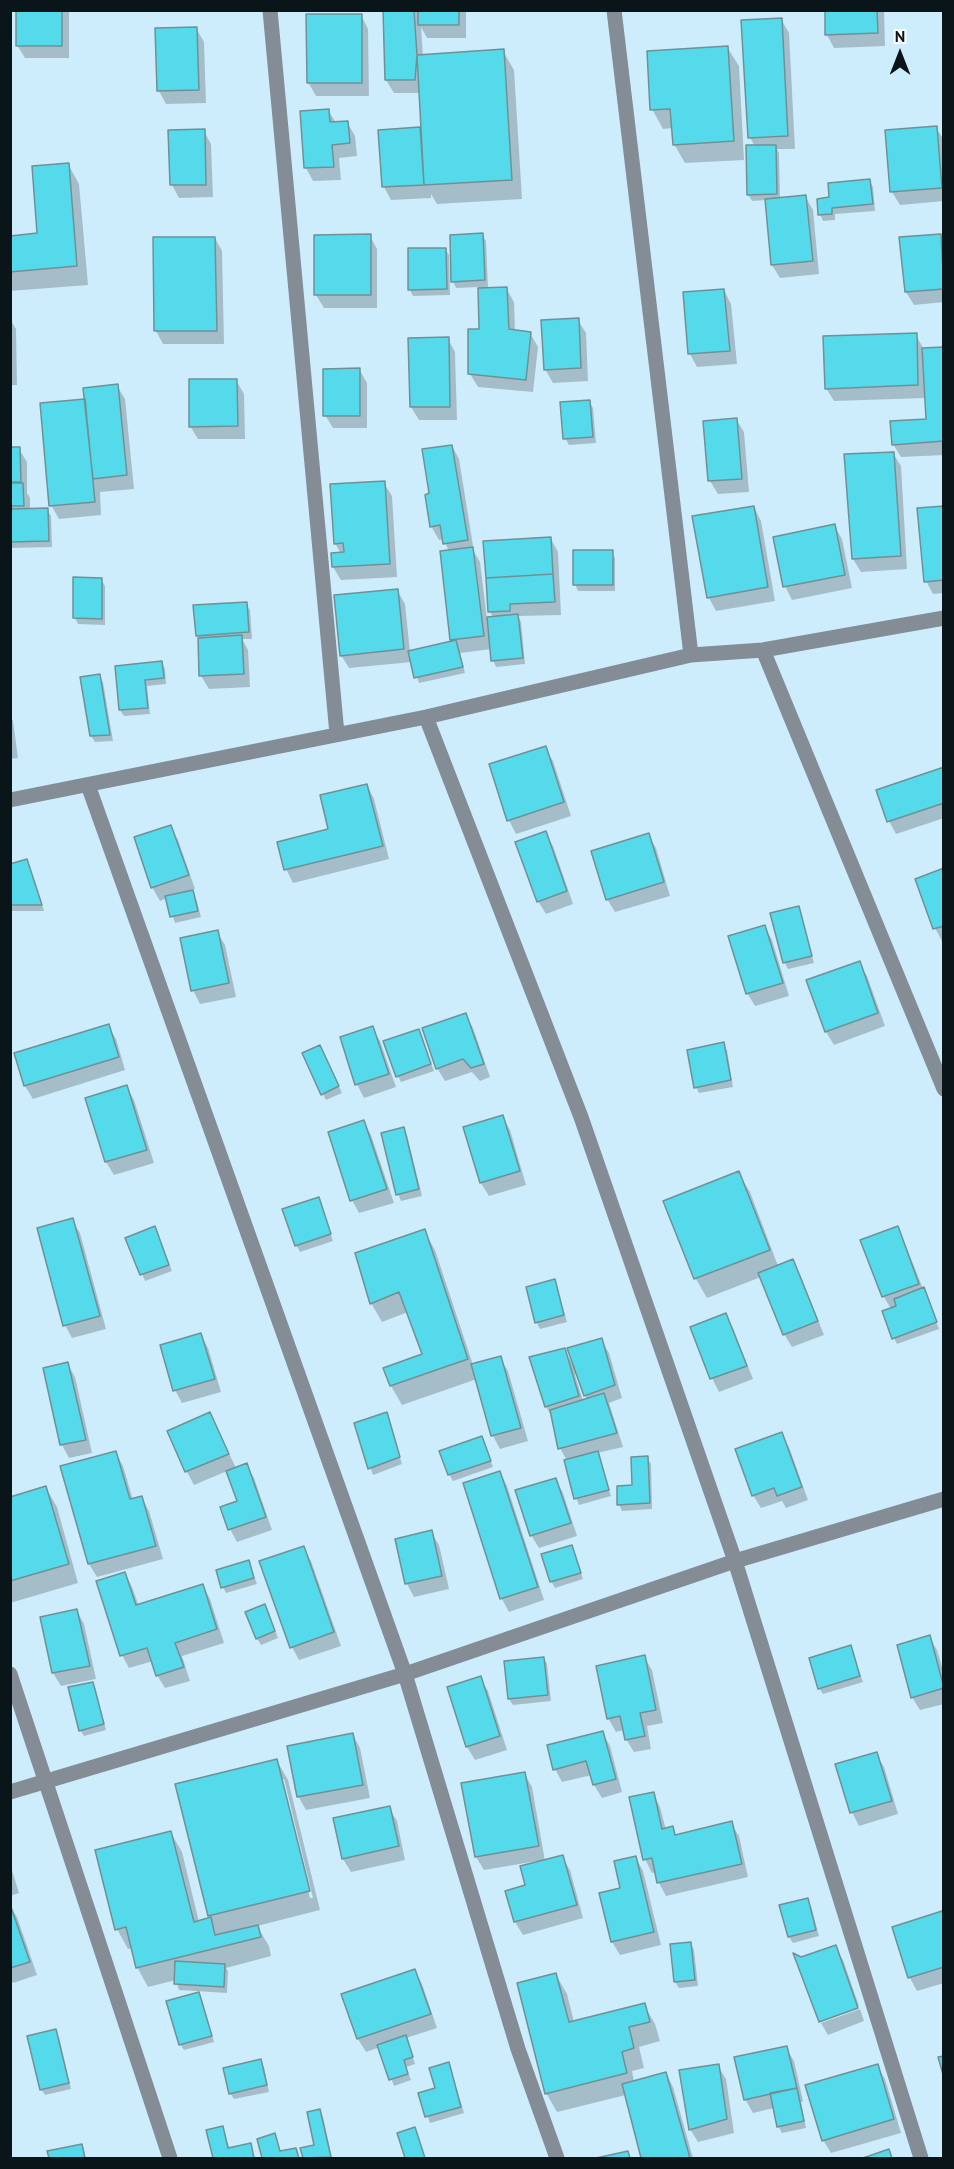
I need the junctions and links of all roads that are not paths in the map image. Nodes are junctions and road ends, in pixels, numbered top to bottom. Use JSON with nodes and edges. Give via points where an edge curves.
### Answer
{"nodes":[{"id":1,"x":270,"y":10,"type":"edge"},
{"id":2,"x":614,"y":10,"type":"edge"},
{"id":3,"x":944,"y":618,"type":"edge"},
{"id":4,"x":763,"y":650,"type":"junction"},
{"id":5,"x":691,"y":655,"type":"junction"},
{"id":6,"x":426,"y":717,"type":"junction"},
{"id":7,"x":337,"y":734,"type":"junction"},
{"id":8,"x":88,"y":785,"type":"junction"},
{"id":9,"x":10,"y":800,"type":"edge"},
{"id":10,"x":944,"y":1089,"type":"edge"},
{"id":11,"x":944,"y":1499,"type":"edge"},
{"id":12,"x":735,"y":1561,"type":"junction"},
{"id":13,"x":10,"y":1674,"type":"edge"},
{"id":14,"x":405,"y":1674,"type":"junction"},
{"id":15,"x":46,"y":1782,"type":"junction"},
{"id":16,"x":10,"y":1792,"type":"edge"},
{"id":17,"x":170,"y":2158,"type":"edge"},
{"id":18,"x":557,"y":2158,"type":"edge"},
{"id":19,"x":921,"y":2158,"type":"edge"}],
"edges":[{"from":1,"to":7,"type":"street"},
{"from":2,"to":5,"type":"street"},
{"from":3,"to":4,"type":"street"},
{"from":4,"to":5,"type":"street"},
{"from":4,"to":10,"type":"street"},
{"from":5,"to":6,"type":"street"},
{"from":6,"to":7,"type":"street"},
{"from":6,"to":12,"type":"street","via":[[581,1116]]},
{"from":7,"to":8,"type":"street"},
{"from":8,"to":9,"type":"street"},
{"from":8,"to":14,"type":"street"},
{"from":11,"to":12,"type":"street"},
{"from":12,"to":14,"type":"street"},
{"from":12,"to":19,"type":"street"},
{"from":13,"to":15,"type":"street"},
{"from":14,"to":15,"type":"street"},
{"from":14,"to":18,"type":"street","via":[[518,2049]]},
{"from":15,"to":16,"type":"street"},
{"from":15,"to":17,"type":"street"}]}
